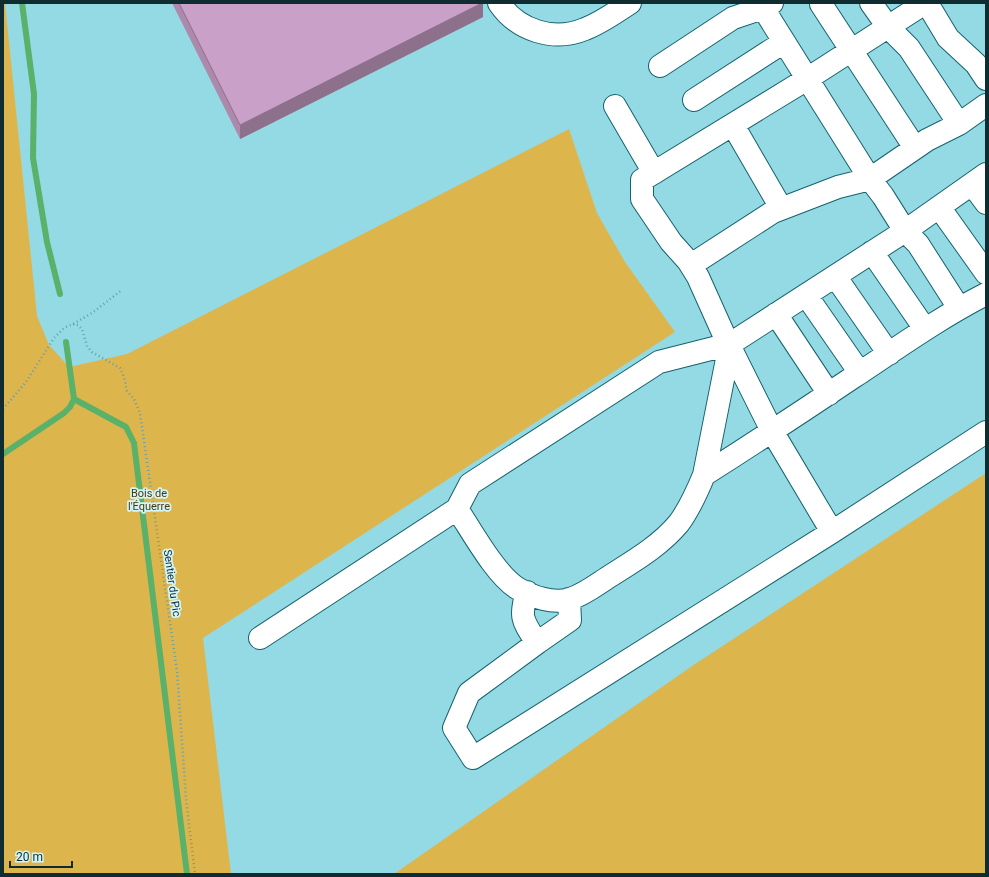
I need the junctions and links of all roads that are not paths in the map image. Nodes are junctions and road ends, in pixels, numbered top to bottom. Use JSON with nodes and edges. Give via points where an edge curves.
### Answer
{"nodes":[{"id":1,"x":499,"y":3,"type":"edge"},
{"id":2,"x":630,"y":3,"type":"edge"},
{"id":3,"x":871,"y":3,"type":"edge"},
{"id":4,"x":926,"y":3,"type":"edge"},
{"id":5,"x":821,"y":4,"type":"dead end"},
{"id":6,"x":767,"y":6,"type":"edge"},
{"id":7,"x":888,"y":27,"type":"junction"},
{"id":8,"x":784,"y":42,"type":"junction"},
{"id":9,"x":852,"y":50,"type":"junction"},
{"id":10,"x":660,"y":66,"type":"dead end"},
{"id":11,"x":807,"y":79,"type":"junction"},
{"id":12,"x":986,"y":79,"type":"edge"},
{"id":13,"x":694,"y":100,"type":"dead end"},
{"id":14,"x":986,"y":105,"type":"edge"},
{"id":15,"x":615,"y":106,"type":"dead end"},
{"id":16,"x":733,"y":124,"type":"junction"},
{"id":17,"x":959,"y":124,"type":"junction"},
{"id":18,"x":915,"y":148,"type":"junction"},
{"id":19,"x":654,"y":173,"type":"junction"},
{"id":20,"x":870,"y":179,"type":"junction"},
{"id":21,"x":979,"y":179,"type":"edge"},
{"id":22,"x":986,"y":203,"type":"edge"},
{"id":23,"x":939,"y":207,"type":"junction"},
{"id":24,"x":781,"y":208,"type":"junction"},
{"id":25,"x":905,"y":230,"type":"junction"},
{"id":26,"x":872,"y":252,"type":"junction"},
{"id":27,"x":691,"y":265,"type":"junction"},
{"id":28,"x":986,"y":273,"type":"edge"},
{"id":29,"x":835,"y":276,"type":"junction"},
{"id":30,"x":986,"y":294,"type":"edge"},
{"id":31,"x":806,"y":295,"type":"junction"},
{"id":32,"x":959,"y":308,"type":"junction"},
{"id":33,"x":776,"y":314,"type":"junction"},
{"id":34,"x":925,"y":329,"type":"junction"},
{"id":35,"x":730,"y":344,"type":"junction"},
{"id":36,"x":888,"y":354,"type":"junction"},
{"id":37,"x":860,"y":373,"type":"junction"},
{"id":38,"x":829,"y":394,"type":"junction"},
{"id":39,"x":772,"y":431,"type":"junction"},
{"id":40,"x":986,"y":432,"type":"edge"},
{"id":41,"x":704,"y":475,"type":"junction"},
{"id":42,"x":457,"y":509,"type":"junction"},
{"id":43,"x":832,"y":532,"type":"junction"},
{"id":44,"x":527,"y":592,"type":"junction"},
{"id":45,"x":569,"y":599,"type":"junction"},
{"id":46,"x":260,"y":638,"type":"dead end"},
{"id":47,"x":537,"y":643,"type":"junction"}],
"edges":[{"from":1,"to":2,"type":"lane","via":[[512,18],[526,27],[543,33],[561,35],[587,29]]},
{"from":3,"to":7,"type":"lane"},
{"from":4,"to":7,"type":"lane"},
{"from":4,"to":12,"type":"lane","via":[[948,38],[976,64]]},
{"from":5,"to":9,"type":"lane"},
{"from":6,"to":8,"type":"lane"},
{"from":6,"to":10,"type":"lane","via":[[733,18]]},
{"from":7,"to":9,"type":"lane"},
{"from":7,"to":17,"type":"lane","via":[[909,48]]},
{"from":8,"to":11,"type":"lane"},
{"from":8,"to":13,"type":"lane"},
{"from":9,"to":11,"type":"lane"},
{"from":9,"to":18,"type":"lane"},
{"from":11,"to":16,"type":"lane"},
{"from":11,"to":20,"type":"lane"},
{"from":14,"to":17,"type":"lane"},
{"from":15,"to":19,"type":"lane"},
{"from":16,"to":19,"type":"lane"},
{"from":16,"to":24,"type":"lane"},
{"from":17,"to":18,"type":"lane"},
{"from":18,"to":20,"type":"lane"},
{"from":19,"to":27,"type":"lane","via":[[642,180],[642,200],[671,242]]},
{"from":20,"to":24,"type":"lane","via":[[838,187]]},
{"from":20,"to":25,"type":"lane"},
{"from":21,"to":22,"type":"lane"},
{"from":21,"to":23,"type":"lane"},
{"from":23,"to":25,"type":"lane"},
{"from":23,"to":28,"type":"lane"},
{"from":24,"to":27,"type":"lane"},
{"from":25,"to":26,"type":"lane"},
{"from":25,"to":32,"type":"lane","via":[[918,244]]},
{"from":26,"to":29,"type":"lane"},
{"from":26,"to":34,"type":"lane"},
{"from":27,"to":35,"type":"lane"},
{"from":29,"to":31,"type":"lane"},
{"from":29,"to":36,"type":"lane"},
{"from":30,"to":32,"type":"lane"},
{"from":31,"to":33,"type":"lane"},
{"from":31,"to":37,"type":"lane"},
{"from":32,"to":34,"type":"lane"},
{"from":33,"to":35,"type":"lane"},
{"from":33,"to":38,"type":"lane"},
{"from":34,"to":36,"type":"lane"},
{"from":35,"to":39,"type":"lane"},
{"from":35,"to":41,"type":"lane"},
{"from":35,"to":42,"type":"lane","via":[[658,362],[470,484]]},
{"from":36,"to":37,"type":"lane"},
{"from":37,"to":38,"type":"lane"},
{"from":38,"to":39,"type":"lane"},
{"from":39,"to":41,"type":"lane"},
{"from":39,"to":43,"type":"lane"},
{"from":40,"to":43,"type":"lane"},
{"from":41,"to":45,"type":"lane","via":[[688,509],[665,537],[639,558],[582,594]]},
{"from":42,"to":44,"type":"lane","via":[[499,571]]},
{"from":42,"to":46,"type":"lane"},
{"from":43,"to":47,"type":"lane","via":[[473,758],[454,728],[469,693]]},
{"from":44,"to":45,"type":"lane","via":[[545,600]]},
{"from":44,"to":47,"type":"lane","via":[[522,616]]},
{"from":45,"to":47,"type":"lane","via":[[570,620]]}]}
